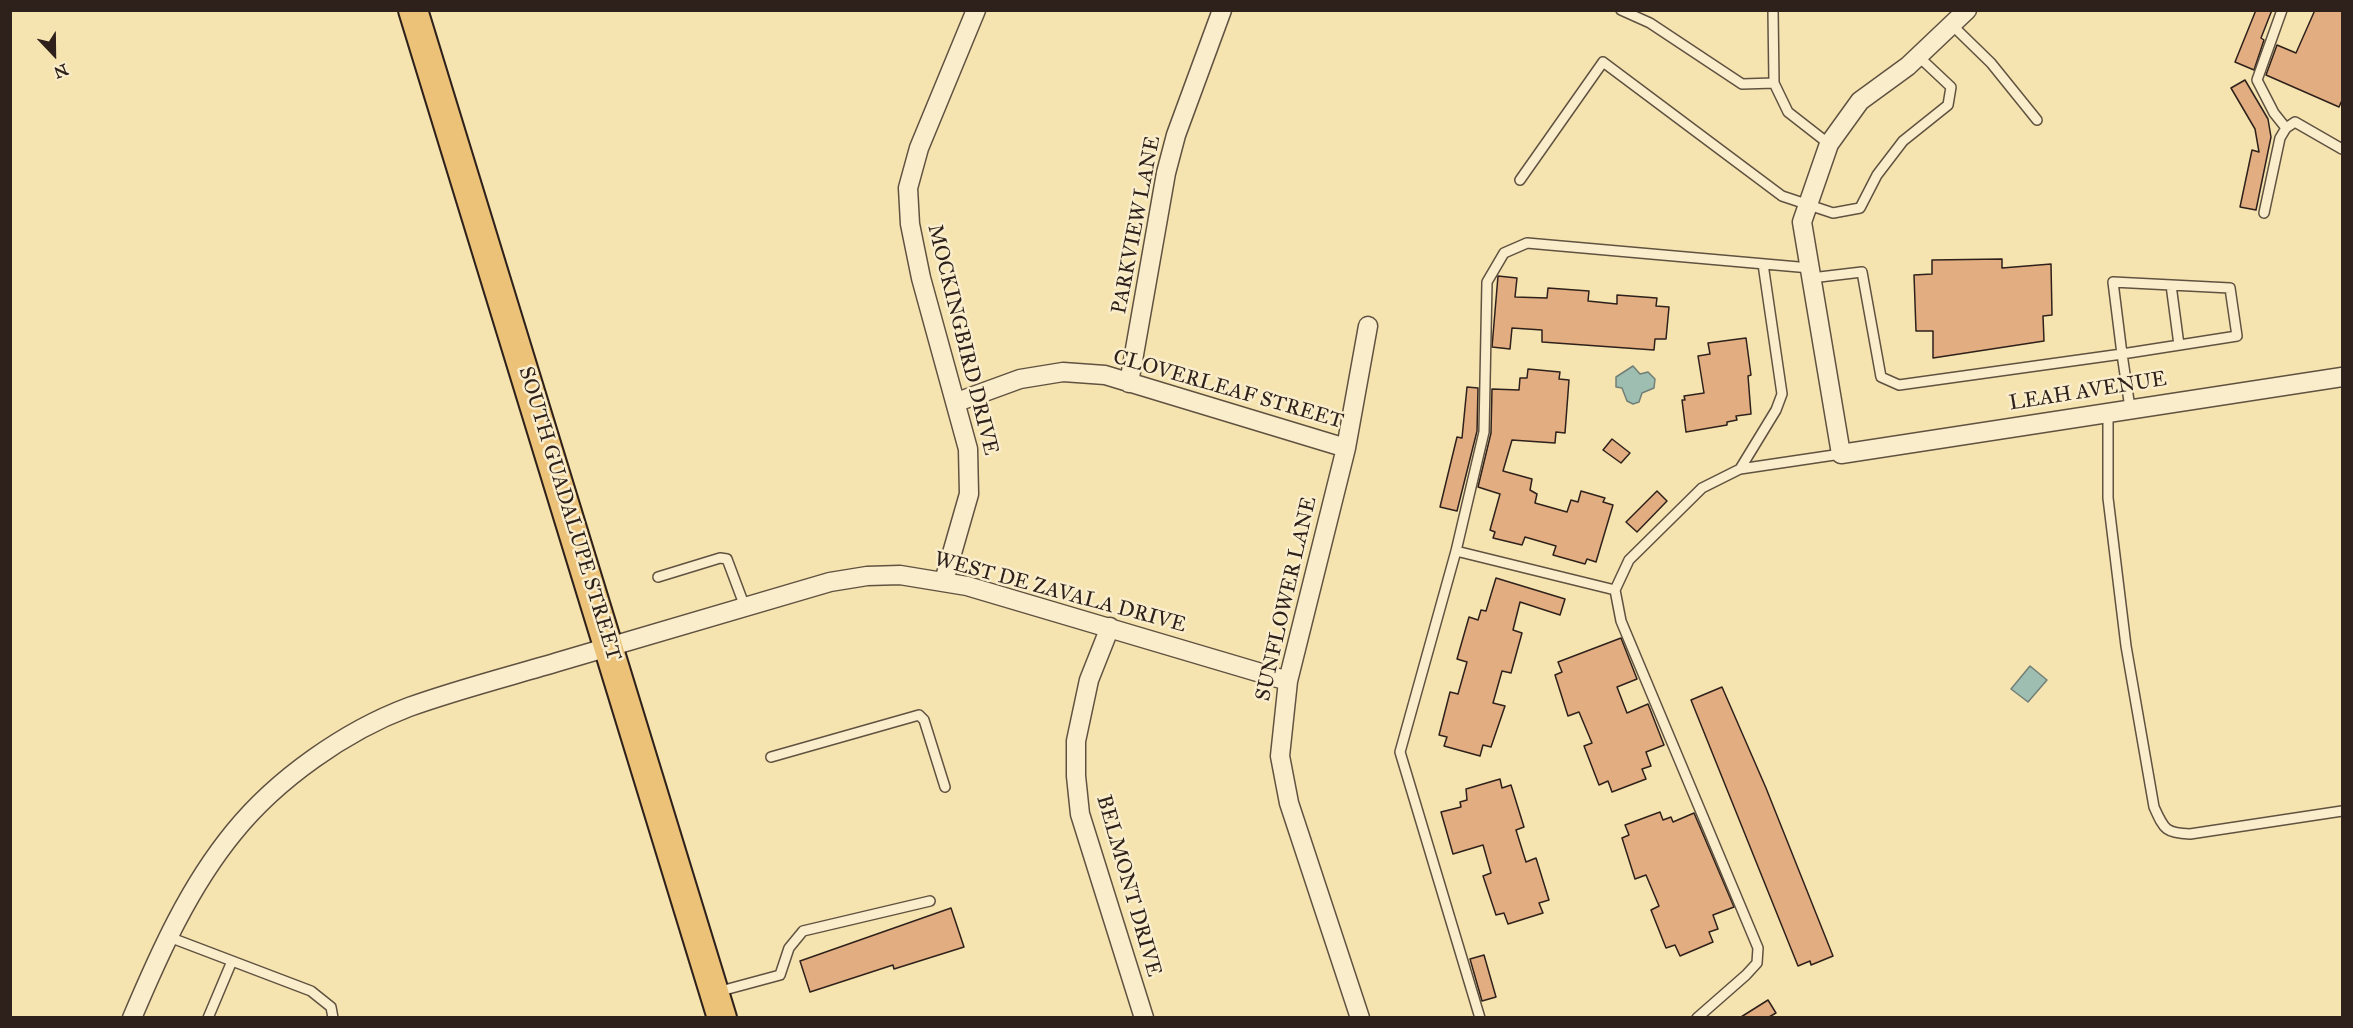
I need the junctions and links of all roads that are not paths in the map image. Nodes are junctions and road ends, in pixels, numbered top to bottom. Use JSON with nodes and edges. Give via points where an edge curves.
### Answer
{"nodes":[{"id":1,"x":413,"y":10,"type":"edge"},
{"id":2,"x":976,"y":10,"type":"edge"},
{"id":3,"x":1222,"y":10,"type":"edge"},
{"id":4,"x":1621,"y":10,"type":"edge"},
{"id":5,"x":1773,"y":10,"type":"edge"},
{"id":6,"x":1967,"y":10,"type":"edge"},
{"id":7,"x":2282,"y":10,"type":"edge"},
{"id":8,"x":1952,"y":25,"type":"junction"},
{"id":9,"x":1918,"y":56,"type":"junction"},
{"id":10,"x":1774,"y":83,"type":"junction"},
{"id":11,"x":2037,"y":120,"type":"dead end"},
{"id":12,"x":2286,"y":128,"type":"junction"},
{"id":13,"x":1829,"y":144,"type":"junction"},
{"id":14,"x":2343,"y":149,"type":"edge"},
{"id":15,"x":1520,"y":180,"type":"dead end"},
{"id":16,"x":1807,"y":206,"type":"junction"},
{"id":17,"x":2264,"y":213,"type":"dead end"},
{"id":18,"x":1763,"y":264,"type":"junction"},
{"id":19,"x":1810,"y":273,"type":"junction"},
{"id":20,"x":2171,"y":285,"type":"junction"},
{"id":21,"x":1368,"y":326,"type":"dead end"},
{"id":22,"x":2179,"y":345,"type":"junction"},
{"id":23,"x":2122,"y":354,"type":"junction"},
{"id":24,"x":2343,"y":377,"type":"edge"},
{"id":25,"x":1129,"y":383,"type":"junction"},
{"id":26,"x":957,"y":402,"type":"junction"},
{"id":27,"x":2130,"y":408,"type":"junction"},
{"id":28,"x":2108,"y":411,"type":"junction"},
{"id":29,"x":1346,"y":448,"type":"junction"},
{"id":30,"x":1841,"y":454,"type":"junction"},
{"id":31,"x":1740,"y":469,"type":"junction"},
{"id":32,"x":1456,"y":551,"type":"junction"},
{"id":33,"x":658,"y":578,"type":"dead end"},
{"id":34,"x":945,"y":581,"type":"junction"},
{"id":35,"x":1615,"y":590,"type":"junction"},
{"id":36,"x":746,"y":607,"type":"junction"},
{"id":37,"x":1110,"y":627,"type":"junction"},
{"id":38,"x":610,"y":646,"type":"junction"},
{"id":39,"x":1288,"y":681,"type":"junction"},
{"id":40,"x":771,"y":757,"type":"dead end"},
{"id":41,"x":945,"y":787,"type":"dead end"},
{"id":42,"x":2343,"y":811,"type":"edge"},
{"id":43,"x":930,"y":901,"type":"dead end"},
{"id":44,"x":169,"y":937,"type":"junction"},
{"id":45,"x":232,"y":961,"type":"junction"},
{"id":46,"x":718,"y":1005,"type":"edge"},
{"id":47,"x":132,"y":1017,"type":"edge"},
{"id":48,"x":208,"y":1017,"type":"edge"},
{"id":49,"x":333,"y":1017,"type":"edge"},
{"id":50,"x":1144,"y":1017,"type":"edge"},
{"id":51,"x":1360,"y":1017,"type":"edge"},
{"id":52,"x":1480,"y":1017,"type":"edge"},
{"id":53,"x":1697,"y":1017,"type":"edge"}],
"edges":[{"from":1,"to":38,"type":"main road","name":"SOUTH GUADALUPE STREET"},
{"from":2,"to":26,"type":"street","name":"MOCKINGBIRD DRIVE","via":[[919,148],[908,188],[909,224],[921,278]]},
{"from":3,"to":25,"type":"street","name":"PARKVIEW LANE","via":[[1166,173]]},
{"from":4,"to":10,"type":"lane","via":[[1650,23],[1742,84]]},
{"from":5,"to":10,"type":"lane"},
{"from":6,"to":8,"type":"street"},
{"from":7,"to":12,"type":"lane","via":[[2257,80]]},
{"from":8,"to":9,"type":"street"},
{"from":8,"to":11,"type":"lane","via":[[1991,63]]},
{"from":9,"to":13,"type":"street","via":[[1860,101]]},
{"from":9,"to":16,"type":"lane","via":[[1951,87],[1948,105],[1903,141],[1877,175],[1860,208],[1833,213]]},
{"from":10,"to":13,"type":"lane","via":[[1788,112]]},
{"from":12,"to":14,"type":"lane","via":[[2295,123]]},
{"from":12,"to":17,"type":"lane","via":[[2280,138]]},
{"from":13,"to":16,"type":"street"},
{"from":15,"to":16,"type":"lane","via":[[1603,62],[1782,196]]},
{"from":16,"to":19,"type":"street","via":[[1802,222]]},
{"from":18,"to":19,"type":"lane"},
{"from":18,"to":31,"type":"lane","via":[[1782,394]]},
{"from":18,"to":32,"type":"lane","via":[[1527,243],[1504,253],[1487,282],[1484,432]]},
{"from":19,"to":23,"type":"lane","via":[[1862,272],[1881,377],[1899,385]]},
{"from":19,"to":30,"type":"street"},
{"from":20,"to":22,"type":"lane"},
{"from":20,"to":22,"type":"lane","via":[[2230,288],[2237,336]]},
{"from":20,"to":23,"type":"lane","via":[[2113,282]]},
{"from":21,"to":29,"type":"street","name":"SUNFLOWER LANE"},
{"from":22,"to":23,"type":"lane"},
{"from":23,"to":27,"type":"lane"},
{"from":24,"to":27,"type":"street","name":"LEAH AVENUE"},
{"from":25,"to":26,"type":"street","name":"CLOVERLEAF STREET","via":[[1104,375],[1063,372],[1020,379]]},
{"from":25,"to":29,"type":"street","name":"CLOVERLEAF STREET"},
{"from":26,"to":34,"type":"street","name":"MOCKINGBIRD DRIVE","via":[[968,449],[969,494]]},
{"from":27,"to":28,"type":"street","name":"LEAH AVENUE"},
{"from":28,"to":30,"type":"street","name":"LEAH AVENUE"},
{"from":28,"to":42,"type":"lane","via":[[2108,498],[2126,646],[2154,807],[2163,827],[2172,834],[2190,834]]},
{"from":29,"to":39,"type":"street","name":"SUNFLOWER LANE"},
{"from":30,"to":31,"type":"lane"},
{"from":31,"to":35,"type":"lane","via":[[1702,488],[1629,560]]},
{"from":32,"to":35,"type":"lane"},
{"from":32,"to":52,"type":"lane","via":[[1400,752]]},
{"from":33,"to":36,"type":"lane","via":[[720,558],[728,559]]},
{"from":34,"to":36,"type":"street","name":"WEST DE ZAVALA DRIVE","via":[[900,575],[867,576],[830,582]]},
{"from":34,"to":37,"type":"street","name":"WEST DE ZAVALA DRIVE"},
{"from":35,"to":53,"type":"lane","via":[[1621,621],[1758,948],[1757,963]]},
{"from":36,"to":38,"type":"street","name":"WEST DE ZAVALA DRIVE"},
{"from":37,"to":39,"type":"street","name":"WEST DE ZAVALA DRIVE"},
{"from":37,"to":50,"type":"street","name":"BELMONT DRIVE","via":[[1089,680],[1076,741],[1076,776],[1080,814]]},
{"from":38,"to":44,"type":"street","name":"WEST DE ZAVALA DRIVE","via":[[408,707],[346,738],[294,773],[235,831],[193,889]]},
{"from":38,"to":46,"type":"main road","name":"SOUTH GUADALUPE STREET"},
{"from":39,"to":51,"type":"street","name":"SUNFLOWER LANE","via":[[1280,756],[1289,803]]},
{"from":40,"to":41,"type":"lane","via":[[919,715],[924,720]]},
{"from":43,"to":46,"type":"lane","via":[[803,931],[789,948],[780,975]]},
{"from":44,"to":45,"type":"lane"},
{"from":44,"to":47,"type":"street","name":"WEST DE ZAVALA DRIVE"},
{"from":45,"to":48,"type":"lane"},
{"from":45,"to":49,"type":"lane","via":[[311,991],[331,1006]]}]}
